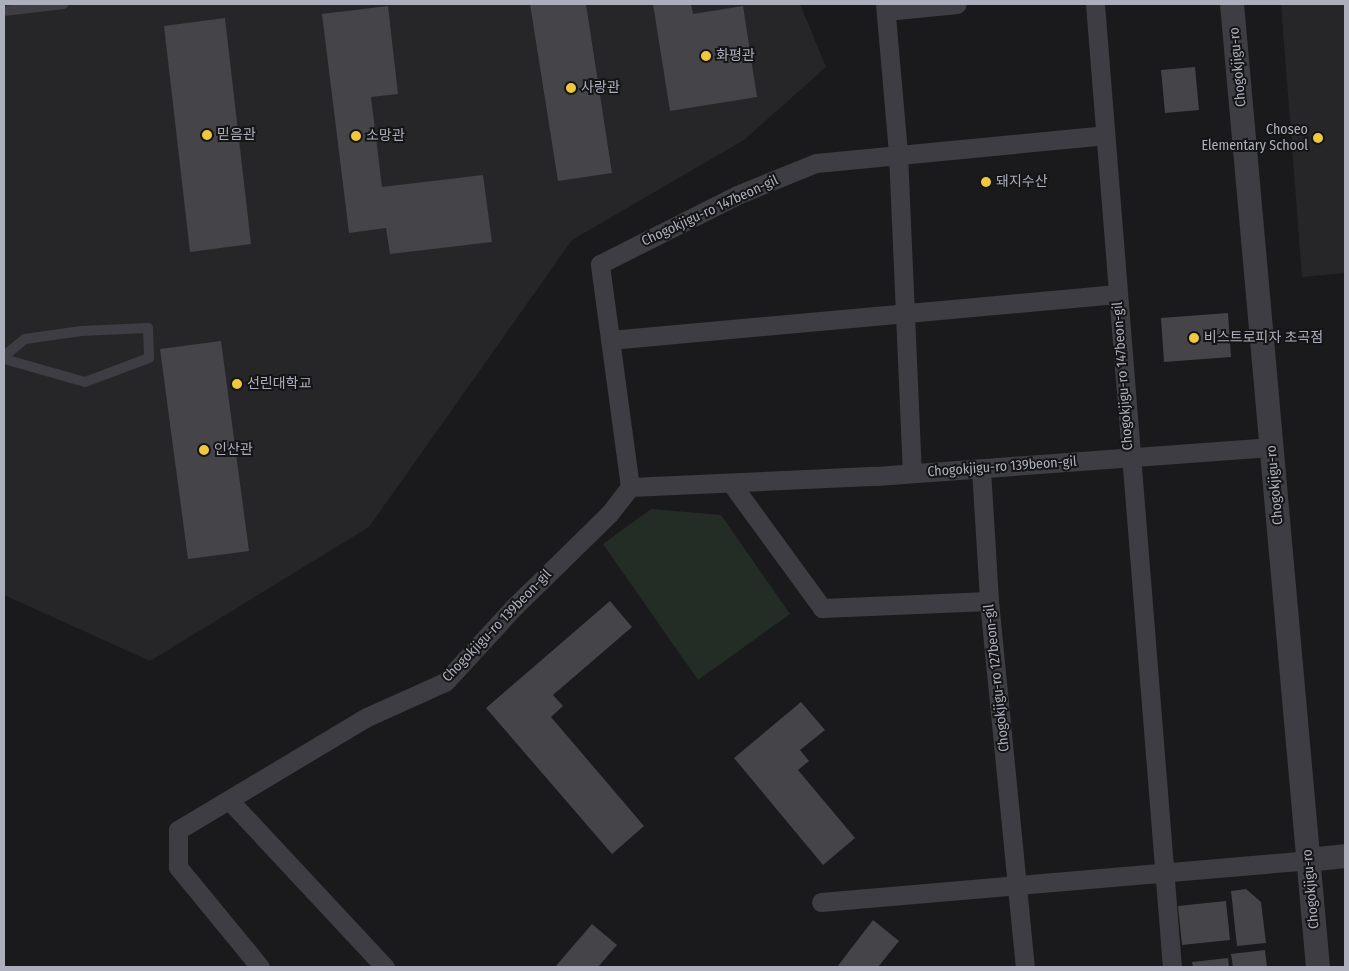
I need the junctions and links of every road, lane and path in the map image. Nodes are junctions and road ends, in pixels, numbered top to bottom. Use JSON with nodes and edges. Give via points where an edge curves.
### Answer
{"nodes":[{"id":1,"x":64,"y":4,"type":"edge"},
{"id":2,"x":957,"y":4,"type":"edge"},
{"id":3,"x":1095,"y":4,"type":"edge"},
{"id":4,"x":1232,"y":4,"type":"edge"},
{"id":5,"x":885,"y":8,"type":"edge"},
{"id":6,"x":4,"y":11,"type":"edge"},
{"id":7,"x":1105,"y":135,"type":"junction"},
{"id":8,"x":898,"y":154,"type":"junction"},
{"id":9,"x":1117,"y":294,"type":"junction"},
{"id":10,"x":904,"y":311,"type":"junction"},
{"id":11,"x":610,"y":340,"type":"junction"},
{"id":12,"x":4,"y":358,"type":"edge"},
{"id":13,"x":1272,"y":447,"type":"junction"},
{"id":14,"x":1129,"y":458,"type":"junction"},
{"id":15,"x":981,"y":469,"type":"junction"},
{"id":16,"x":912,"y":473,"type":"junction"},
{"id":17,"x":732,"y":483,"type":"junction"},
{"id":18,"x":630,"y":487,"type":"junction"},
{"id":19,"x":989,"y":601,"type":"junction"},
{"id":20,"x":229,"y":800,"type":"junction"},
{"id":21,"x":1345,"y":856,"type":"edge"},
{"id":22,"x":1308,"y":860,"type":"junction"},
{"id":23,"x":1164,"y":874,"type":"junction"},
{"id":24,"x":1017,"y":886,"type":"junction"},
{"id":25,"x":821,"y":902,"type":"dead end"},
{"id":26,"x":260,"y":967,"type":"edge"},
{"id":27,"x":385,"y":967,"type":"edge"},
{"id":28,"x":1025,"y":967,"type":"edge"},
{"id":29,"x":1172,"y":967,"type":"edge"},
{"id":30,"x":1318,"y":967,"type":"edge"}],
"edges":[{"from":1,"to":6,"type":"lane"},
{"from":2,"to":5,"type":"street"},
{"from":3,"to":7,"type":"street","name":"Chogokjigu-ro 147beon-gil"},
{"from":4,"to":13,"type":"street","name":"Chogokjigu-ro"},
{"from":5,"to":8,"type":"street"},
{"from":7,"to":8,"type":"street","name":"Chogokjigu-ro 147beon-gil"},
{"from":7,"to":9,"type":"street","name":"Chogokjigu-ro 147beon-gil"},
{"from":8,"to":10,"type":"street"},
{"from":8,"to":11,"type":"street","name":"Chogokjigu-ro 147beon-gil","via":[[816,163],[737,195],[600,264]]},
{"from":9,"to":10,"type":"street","name":"Chogokjigu-ro 147beon-gil"},
{"from":9,"to":14,"type":"street","name":"Chogokjigu-ro 147beon-gil"},
{"from":10,"to":11,"type":"street","name":"Chogokjigu-ro 147beon-gil"},
{"from":10,"to":16,"type":"street"},
{"from":11,"to":18,"type":"street","name":"Chogokjigu-ro 147beon-gil"},
{"from":12,"to":12,"type":"lane","via":[[85,382],[149,358],[148,328],[81,331],[26,339]]},
{"from":13,"to":14,"type":"street","name":"Chogokjigu-ro 139beon-gil"},
{"from":13,"to":22,"type":"street","name":"Chogokjigu-ro"},
{"from":14,"to":15,"type":"street","name":"Chogokjigu-ro 139beon-gil"},
{"from":14,"to":23,"type":"street"},
{"from":15,"to":16,"type":"street","name":"Chogokjigu-ro 139beon-gil"},
{"from":15,"to":19,"type":"street","name":"Chogokjigu-ro 127beon-gil"},
{"from":16,"to":17,"type":"street","name":"Chogokjigu-ro 139beon-gil"},
{"from":17,"to":18,"type":"street","name":"Chogokjigu-ro 139beon-gil"},
{"from":17,"to":19,"type":"street","via":[[822,608]]},
{"from":18,"to":20,"type":"street","name":"Chogokjigu-ro 139beon-gil","via":[[609,514],[515,606],[445,682],[367,717]]},
{"from":19,"to":24,"type":"street","name":"Chogokjigu-ro 127beon-gil"},
{"from":20,"to":26,"type":"street","name":"Chogokjigu-ro 139beon-gil","via":[[178,830],[178,867]]},
{"from":20,"to":27,"type":"street"},
{"from":21,"to":22,"type":"street"},
{"from":22,"to":23,"type":"street"},
{"from":22,"to":30,"type":"street","name":"Chogokjigu-ro"},
{"from":23,"to":24,"type":"street"},
{"from":23,"to":29,"type":"street"},
{"from":24,"to":25,"type":"street"},
{"from":24,"to":28,"type":"street","name":"Chogokjigu-ro 127beon-gil"}]}
